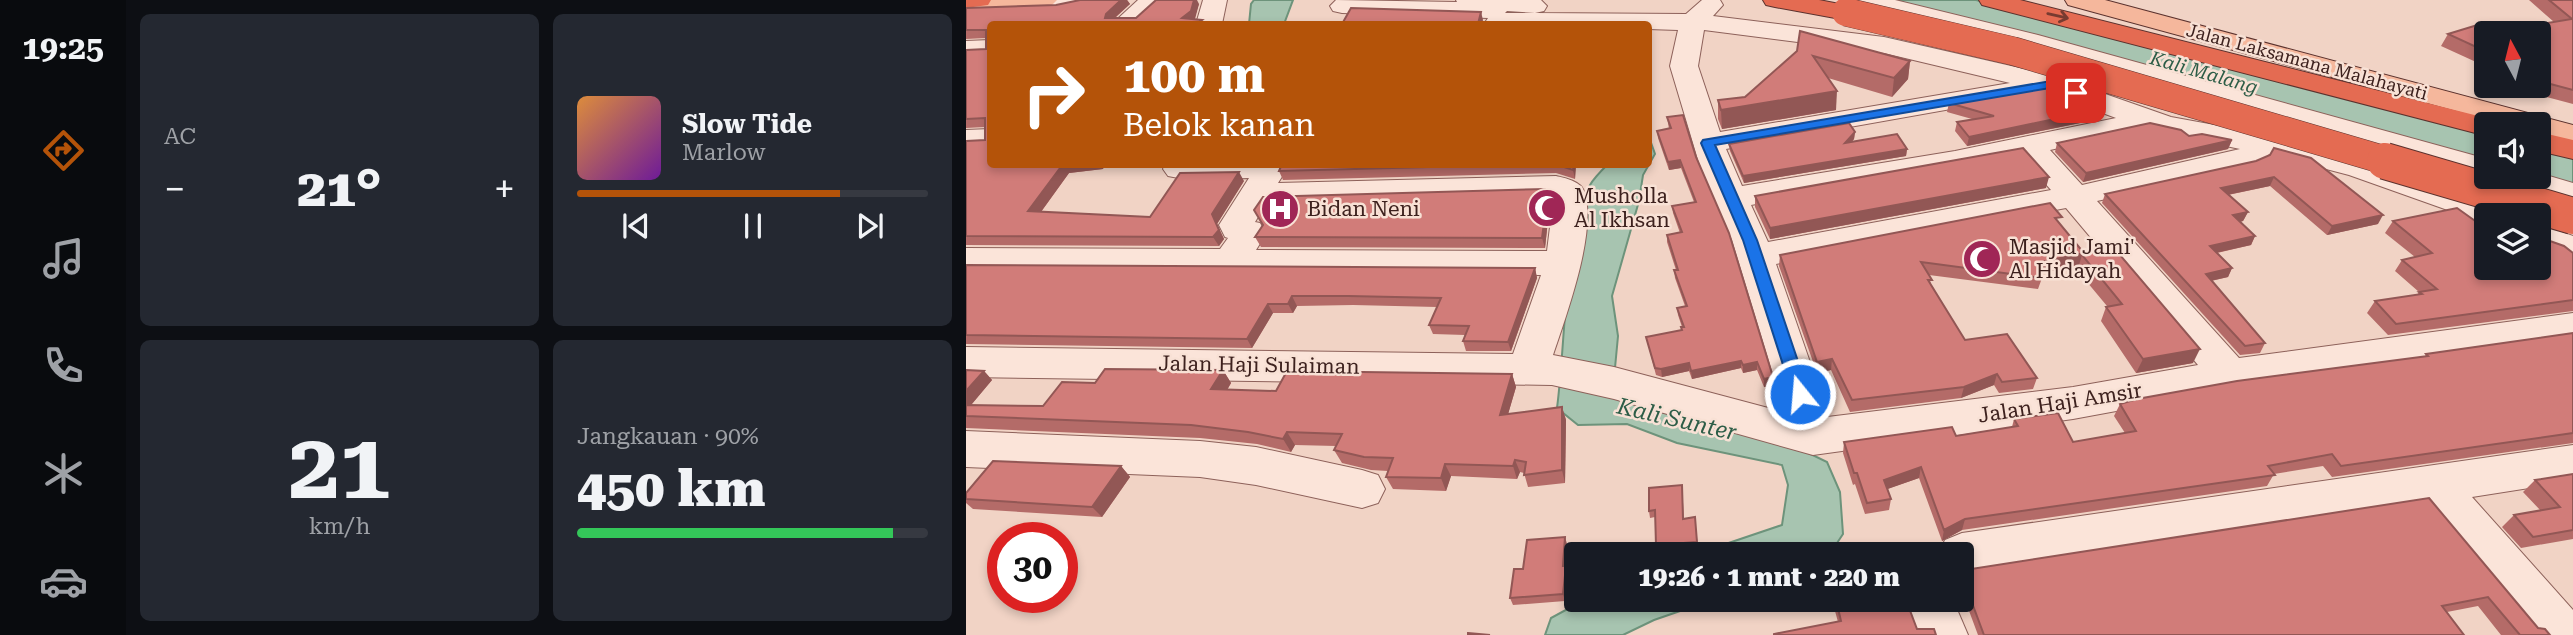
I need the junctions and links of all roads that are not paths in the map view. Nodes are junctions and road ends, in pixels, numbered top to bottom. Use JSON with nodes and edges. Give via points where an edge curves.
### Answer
{"nodes":[{"id":1,"x":979,"y":0,"type":"edge"},
{"id":2,"x":1083,"y":0,"type":"edge"},
{"id":3,"x":1153,"y":0,"type":"edge"},
{"id":4,"x":1215,"y":0,"type":"edge"},
{"id":5,"x":1468,"y":0,"type":"edge"},
{"id":6,"x":1775,"y":0,"type":"edge"},
{"id":7,"x":1852,"y":0,"type":"edge"},
{"id":8,"x":1991,"y":0,"type":"edge"},
{"id":9,"x":2077,"y":0,"type":"edge"},
{"id":10,"x":966,"y":1,"type":"edge"},
{"id":11,"x":1043,"y":1,"type":"edge"},
{"id":12,"x":966,"y":6,"type":"edge"},
{"id":13,"x":1342,"y":6,"type":"dead end"},
{"id":14,"x":1704,"y":12,"type":"edge"},
{"id":15,"x":1508,"y":15,"type":"edge"},
{"id":16,"x":1128,"y":21,"type":"edge"},
{"id":17,"x":1210,"y":21,"type":"edge"},
{"id":18,"x":987,"y":48,"type":"edge"},
{"id":19,"x":966,"y":49,"type":"edge"},
{"id":20,"x":2074,"y":54,"type":"junction"},
{"id":21,"x":2051,"y":84,"type":"junction"},
{"id":22,"x":2490,"y":112,"type":"edge"},
{"id":23,"x":2148,"y":120,"type":"junction"},
{"id":24,"x":2474,"y":124,"type":"edge"},
{"id":25,"x":2551,"y":128,"type":"edge"},
{"id":26,"x":1936,"y":134,"type":"junction"},
{"id":27,"x":2573,"y":134,"type":"edge"},
{"id":28,"x":987,"y":138,"type":"edge"},
{"id":29,"x":966,"y":139,"type":"edge"},
{"id":30,"x":2386,"y":141,"type":"junction"},
{"id":31,"x":2258,"y":142,"type":"junction"},
{"id":32,"x":1708,"y":143,"type":"junction"},
{"id":33,"x":2551,"y":144,"type":"edge"},
{"id":34,"x":2029,"y":145,"type":"junction"},
{"id":35,"x":2573,"y":150,"type":"edge"},
{"id":36,"x":2474,"y":165,"type":"edge"},
{"id":37,"x":1180,"y":168,"type":"edge"},
{"id":38,"x":2360,"y":168,"type":"junction"},
{"id":39,"x":1267,"y":175,"type":"edge"},
{"id":40,"x":2551,"y":187,"type":"edge"},
{"id":41,"x":2573,"y":193,"type":"edge"},
{"id":42,"x":2076,"y":196,"type":"junction"},
{"id":43,"x":1733,"y":198,"type":"junction"},
{"id":44,"x":2474,"y":208,"type":"edge"},
{"id":45,"x":2573,"y":216,"type":"edge"},
{"id":46,"x":2551,"y":240,"type":"edge"},
{"id":47,"x":2573,"y":250,"type":"edge"},
{"id":48,"x":1755,"y":256,"type":"junction"},
{"id":49,"x":966,"y":260,"type":"edge"},
{"id":50,"x":1230,"y":261,"type":"junction"},
{"id":51,"x":1562,"y":264,"type":"junction"},
{"id":52,"x":2573,"y":327,"type":"edge"},
{"id":53,"x":966,"y":362,"type":"edge"},
{"id":54,"x":1540,"y":370,"type":"junction"},
{"id":55,"x":2230,"y":375,"type":"junction"},
{"id":56,"x":1784,"y":431,"type":"junction"},
{"id":57,"x":966,"y":449,"type":"edge"},
{"id":58,"x":2573,"y":463,"type":"edge"},
{"id":59,"x":2433,"y":486,"type":"junction"},
{"id":60,"x":1362,"y":489,"type":"dead end"},
{"id":61,"x":1974,"y":553,"type":"edge"},
{"id":62,"x":1933,"y":612,"type":"edge"},
{"id":63,"x":1942,"y":635,"type":"edge"},
{"id":64,"x":2561,"y":635,"type":"edge"}],
"edges":[{"from":1,"to":10,"type":"highway"},
{"from":2,"to":11,"type":"street"},
{"from":3,"to":16,"type":"street"},
{"from":4,"to":17,"type":"street"},
{"from":5,"to":15,"type":"street"},
{"from":6,"to":45,"type":"highway","bridge":true,"via":[[2013,51]]},
{"from":7,"to":20,"type":"street"},
{"from":8,"to":24,"type":"highway","one_way":true},
{"from":9,"to":22,"type":"main road","name":"Jalan Laksamana Malahayati"},
{"from":11,"to":12,"type":"main road"},
{"from":13,"to":15,"type":"street"},
{"from":14,"to":15,"type":"street"},
{"from":14,"to":21,"type":"street"},
{"from":14,"to":32,"type":"street","via":[[1682,56]]},
{"from":18,"to":19,"type":"street"},
{"from":20,"to":21,"type":"street"},
{"from":20,"to":30,"type":"street"},
{"from":21,"to":23,"type":"street"},
{"from":21,"to":26,"type":"street"},
{"from":23,"to":31,"type":"street"},
{"from":23,"to":34,"type":"street"},
{"from":25,"to":27,"type":"main road","name":"Jalan Laksamana Malahayati"},
{"from":26,"to":32,"type":"street"},
{"from":26,"to":34,"type":"street"},
{"from":26,"to":43,"type":"street"},
{"from":28,"to":29,"type":"street"},
{"from":30,"to":36,"type":"street"},
{"from":30,"to":38,"type":"street"},
{"from":31,"to":38,"type":"street"},
{"from":31,"to":42,"type":"street","via":[[2254,155],[2240,160]]},
{"from":32,"to":43,"type":"street"},
{"from":33,"to":35,"type":"highway"},
{"from":34,"to":42,"type":"street"},
{"from":37,"to":39,"type":"street"},
{"from":38,"to":44,"type":"street"},
{"from":39,"to":50,"type":"street","via":[[1236,225],[1248,234]]},
{"from":39,"to":51,"type":"street","via":[[1556,186],[1567,191],[1569,198]]},
{"from":40,"to":41,"type":"street"},
{"from":42,"to":48,"type":"street"},
{"from":42,"to":55,"type":"street"},
{"from":43,"to":48,"type":"street"},
{"from":46,"to":47,"type":"street"},
{"from":48,"to":56,"type":"street","via":[[1800,394]]},
{"from":49,"to":50,"type":"street"},
{"from":50,"to":51,"type":"street"},
{"from":51,"to":54,"type":"street"},
{"from":52,"to":55,"type":"street","name":"Jalan Haji Amsir"},
{"from":53,"to":54,"type":"street","name":"Jalan Haji Sulaiman"},
{"from":54,"to":56,"type":"street","name":"Jalan Haji Amsir","via":[[1614,383]]},
{"from":55,"to":56,"type":"street","name":"Jalan Haji Amsir","via":[[2073,403],[1812,437]]},
{"from":57,"to":60,"type":"street","via":[[1200,460]]},
{"from":58,"to":59,"type":"street"},
{"from":59,"to":61,"type":"street"},
{"from":59,"to":64,"type":"street"},
{"from":62,"to":63,"type":"street"}]}
